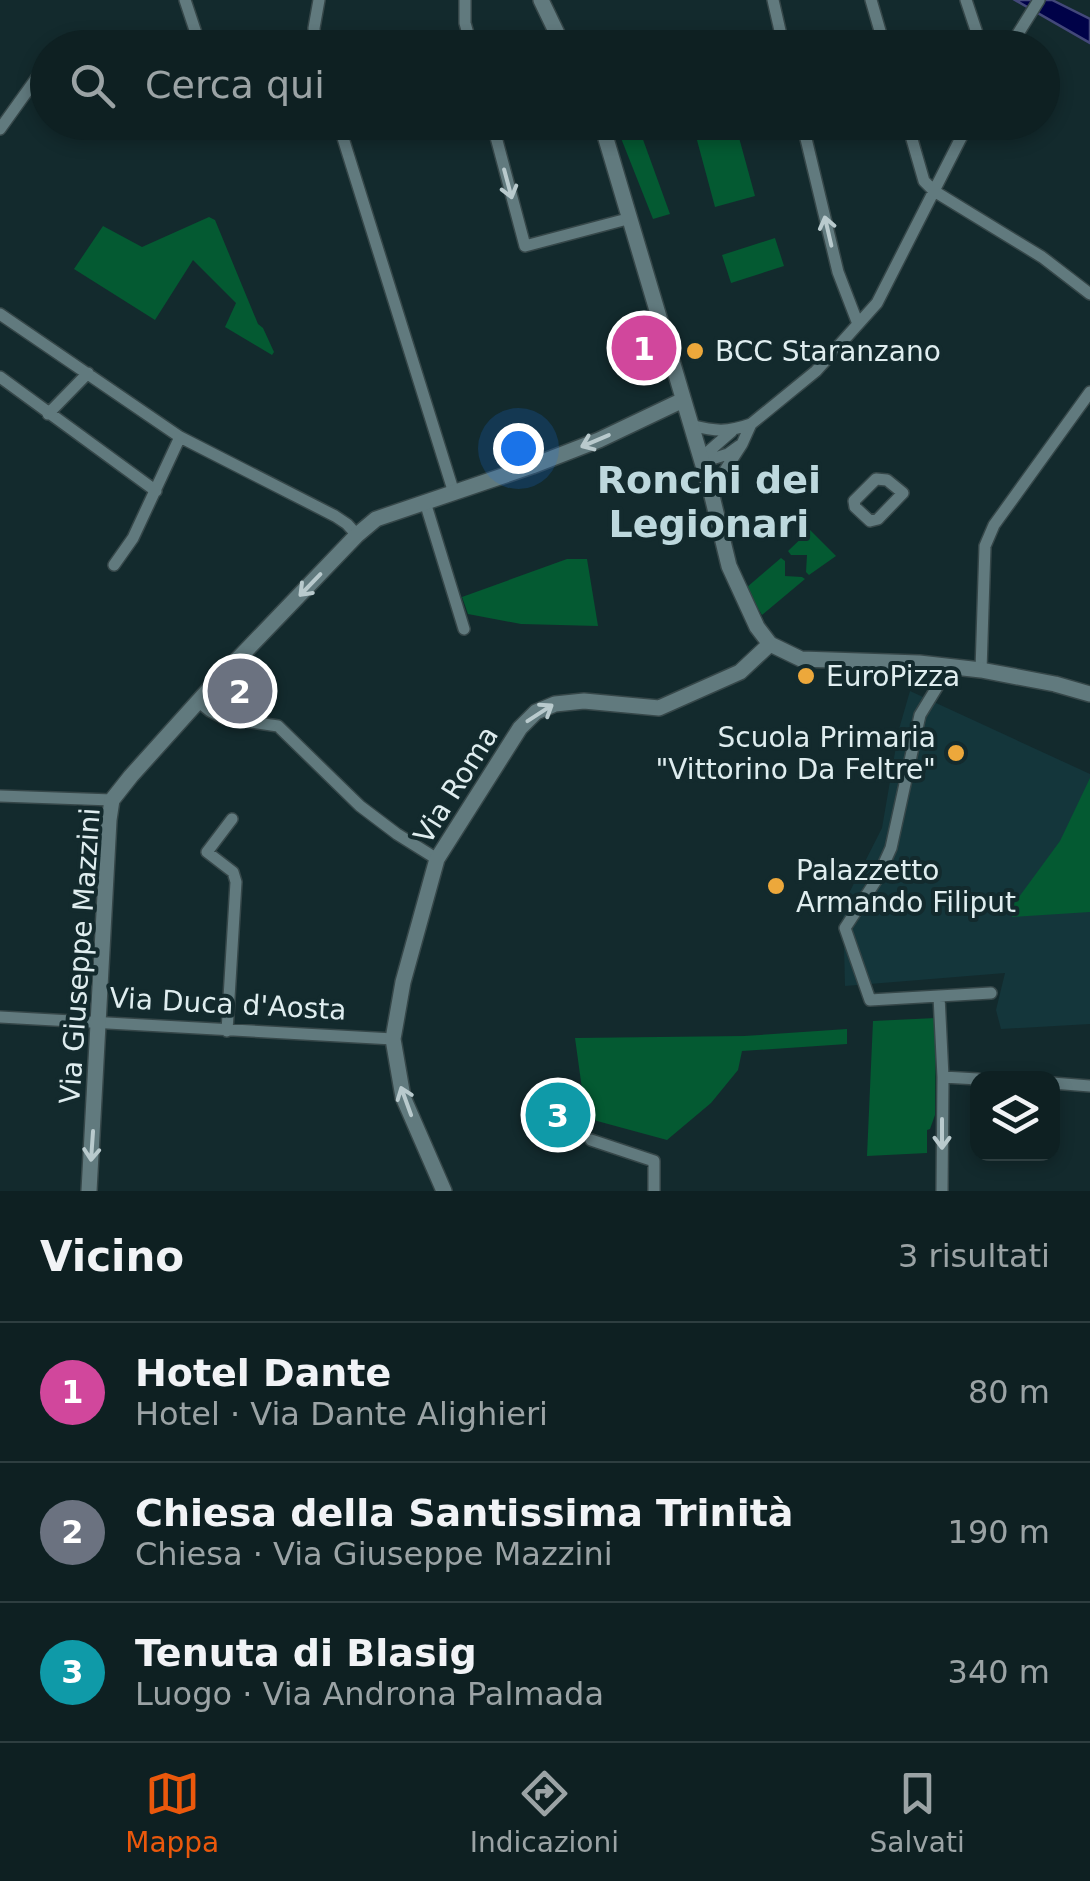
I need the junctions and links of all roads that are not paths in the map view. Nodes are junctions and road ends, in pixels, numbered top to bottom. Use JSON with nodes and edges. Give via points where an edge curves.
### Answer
{"nodes":[{"id":1,"x":185,"y":0,"type":"edge"},
{"id":2,"x":319,"y":0,"type":"edge"},
{"id":3,"x":465,"y":0,"type":"edge"},
{"id":4,"x":540,"y":0,"type":"edge"},
{"id":5,"x":773,"y":0,"type":"edge"},
{"id":6,"x":871,"y":0,"type":"edge"},
{"id":7,"x":966,"y":0,"type":"edge"},
{"id":8,"x":1035,"y":6,"type":"edge"},
{"id":9,"x":196,"y":30,"type":"edge"},
{"id":10,"x":314,"y":30,"type":"edge"},
{"id":11,"x":467,"y":30,"type":"edge"},
{"id":12,"x":555,"y":30,"type":"edge"},
{"id":13,"x":780,"y":30,"type":"edge"},
{"id":14,"x":880,"y":30,"type":"edge"},
{"id":15,"x":976,"y":30,"type":"edge"},
{"id":16,"x":1021,"y":30,"type":"edge"},
{"id":17,"x":30,"y":87,"type":"edge"},
{"id":18,"x":0,"y":129,"type":"edge"},
{"id":19,"x":344,"y":140,"type":"edge"},
{"id":20,"x":497,"y":140,"type":"edge"},
{"id":21,"x":607,"y":140,"type":"edge"},
{"id":22,"x":806,"y":140,"type":"edge"},
{"id":23,"x":912,"y":140,"type":"edge"},
{"id":24,"x":960,"y":140,"type":"edge"},
{"id":25,"x":934,"y":191,"type":"junction"},
{"id":26,"x":631,"y":218,"type":"junction"},
{"id":27,"x":1090,"y":294,"type":"edge"},
{"id":28,"x":0,"y":314,"type":"edge"},
{"id":29,"x":858,"y":324,"type":"junction"},
{"id":30,"x":88,"y":373,"type":"junction"},
{"id":31,"x":0,"y":378,"type":"edge"},
{"id":32,"x":1090,"y":392,"type":"edge"},
{"id":33,"x":683,"y":400,"type":"junction"},
{"id":34,"x":48,"y":414,"type":"junction"},
{"id":35,"x":751,"y":424,"type":"junction"},
{"id":36,"x":690,"y":426,"type":"junction"},
{"id":37,"x":732,"y":431,"type":"junction"},
{"id":38,"x":180,"y":437,"type":"junction"},
{"id":39,"x":742,"y":444,"type":"junction"},
{"id":40,"x":702,"y":462,"type":"junction"},
{"id":41,"x":156,"y":491,"type":"junction"},
{"id":42,"x":711,"y":492,"type":"junction"},
{"id":43,"x":454,"y":493,"type":"junction"},
{"id":44,"x":425,"y":502,"type":"junction"},
{"id":45,"x":357,"y":535,"type":"junction"},
{"id":46,"x":114,"y":565,"type":"dead end"},
{"id":47,"x":464,"y":628,"type":"dead end"},
{"id":48,"x":770,"y":644,"type":"junction"},
{"id":49,"x":980,"y":670,"type":"junction"},
{"id":50,"x":942,"y":679,"type":"dead end"},
{"id":51,"x":1090,"y":694,"type":"edge"},
{"id":52,"x":199,"y":702,"type":"junction"},
{"id":53,"x":0,"y":796,"type":"edge"},
{"id":54,"x":112,"y":800,"type":"junction"},
{"id":55,"x":232,"y":820,"type":"dead end"},
{"id":56,"x":437,"y":858,"type":"junction"},
{"id":57,"x":991,"y":993,"type":"dead end"},
{"id":58,"x":939,"y":996,"type":"junction"},
{"id":59,"x":0,"y":1017,"type":"edge"},
{"id":60,"x":100,"y":1022,"type":"junction"},
{"id":61,"x":227,"y":1031,"type":"junction"},
{"id":62,"x":393,"y":1039,"type":"junction"},
{"id":63,"x":943,"y":1077,"type":"junction"},
{"id":64,"x":970,"y":1079,"type":"edge"},
{"id":65,"x":1060,"y":1084,"type":"edge"},
{"id":66,"x":1090,"y":1086,"type":"edge"},
{"id":67,"x":591,"y":1140,"type":"dead end"},
{"id":68,"x":89,"y":1191,"type":"edge"},
{"id":69,"x":444,"y":1191,"type":"edge"},
{"id":70,"x":654,"y":1191,"type":"edge"},
{"id":71,"x":942,"y":1191,"type":"edge"}],
"edges":[{"from":1,"to":9,"type":"street"},
{"from":2,"to":10,"type":"street"},
{"from":3,"to":11,"type":"street"},
{"from":4,"to":12,"type":"street"},
{"from":5,"to":13,"type":"street"},
{"from":6,"to":14,"type":"street"},
{"from":7,"to":15,"type":"street"},
{"from":8,"to":16,"type":"street"},
{"from":17,"to":18,"type":"street"},
{"from":19,"to":43,"type":"street"},
{"from":20,"to":26,"type":"street","one_way":true,"via":[[525,246]]},
{"from":21,"to":26,"type":"street"},
{"from":29,"to":22,"type":"street","one_way":true,"via":[[838,272]]},
{"from":23,"to":25,"type":"street","via":[[924,181]]},
{"from":24,"to":25,"type":"street"},
{"from":25,"to":27,"type":"street"},
{"from":25,"to":29,"type":"street","via":[[877,303]]},
{"from":26,"to":33,"type":"street"},
{"from":28,"to":30,"type":"street"},
{"from":29,"to":35,"type":"street","via":[[816,371]]},
{"from":30,"to":34,"type":"street"},
{"from":30,"to":38,"type":"street"},
{"from":31,"to":34,"type":"street"},
{"from":32,"to":49,"type":"street","via":[[985,546]]},
{"from":33,"to":36,"type":"street"},
{"from":33,"to":43,"type":"street","name":"Via Giuseppe Mazzini","one_way":true,"via":[[599,440]]},
{"from":34,"to":41,"type":"street"},
{"from":35,"to":37,"type":"street"},
{"from":35,"to":39,"type":"street"},
{"from":36,"to":37,"type":"street"},
{"from":36,"to":40,"type":"street"},
{"from":37,"to":40,"type":"street"},
{"from":38,"to":41,"type":"street"},
{"from":38,"to":45,"type":"street","via":[[334,516]]},
{"from":39,"to":40,"type":"street"},
{"from":39,"to":42,"type":"street"},
{"from":40,"to":42,"type":"street"},
{"from":41,"to":46,"type":"street"},
{"from":42,"to":48,"type":"street","via":[[729,566]]},
{"from":43,"to":44,"type":"street","name":"Via Giuseppe Mazzini"},
{"from":44,"to":45,"type":"street","name":"Via Giuseppe Mazzini","via":[[376,520]]},
{"from":44,"to":47,"type":"street"},
{"from":45,"to":52,"type":"street","name":"Via Giuseppe Mazzini","one_way":true},
{"from":48,"to":49,"type":"street","via":[[801,659]]},
{"from":56,"to":48,"type":"street","name":"Via Roma","one_way":true,"via":[[536,712],[584,701],[660,708],[740,672]]},
{"from":49,"to":51,"type":"street"},
{"from":50,"to":58,"type":"street","via":[[920,715],[892,848],[845,928],[870,1000]]},
{"from":52,"to":54,"type":"street","name":"Via Giuseppe Mazzini"},
{"from":52,"to":56,"type":"street","via":[[224,718],[278,726],[360,806]]},
{"from":53,"to":54,"type":"street"},
{"from":54,"to":60,"type":"street","name":"Via Giuseppe Mazzini"},
{"from":55,"to":61,"type":"street","via":[[207,852],[236,882]]},
{"from":56,"to":62,"type":"street","name":"Via Roma"},
{"from":57,"to":58,"type":"street"},
{"from":58,"to":63,"type":"street"},
{"from":59,"to":60,"type":"street","name":"Via Duca d'Aosta"},
{"from":60,"to":61,"type":"street","name":"Via Duca d'Aosta"},
{"from":60,"to":68,"type":"street","name":"Via Giuseppe Mazzini","one_way":true},
{"from":61,"to":62,"type":"street","name":"Via Duca d'Aosta"},
{"from":69,"to":62,"type":"street","name":"Via Roma","one_way":true,"via":[[403,1097]]},
{"from":63,"to":64,"type":"street"},
{"from":63,"to":71,"type":"street","one_way":true},
{"from":65,"to":66,"type":"street"},
{"from":67,"to":70,"type":"street","via":[[654,1162]]}]}
